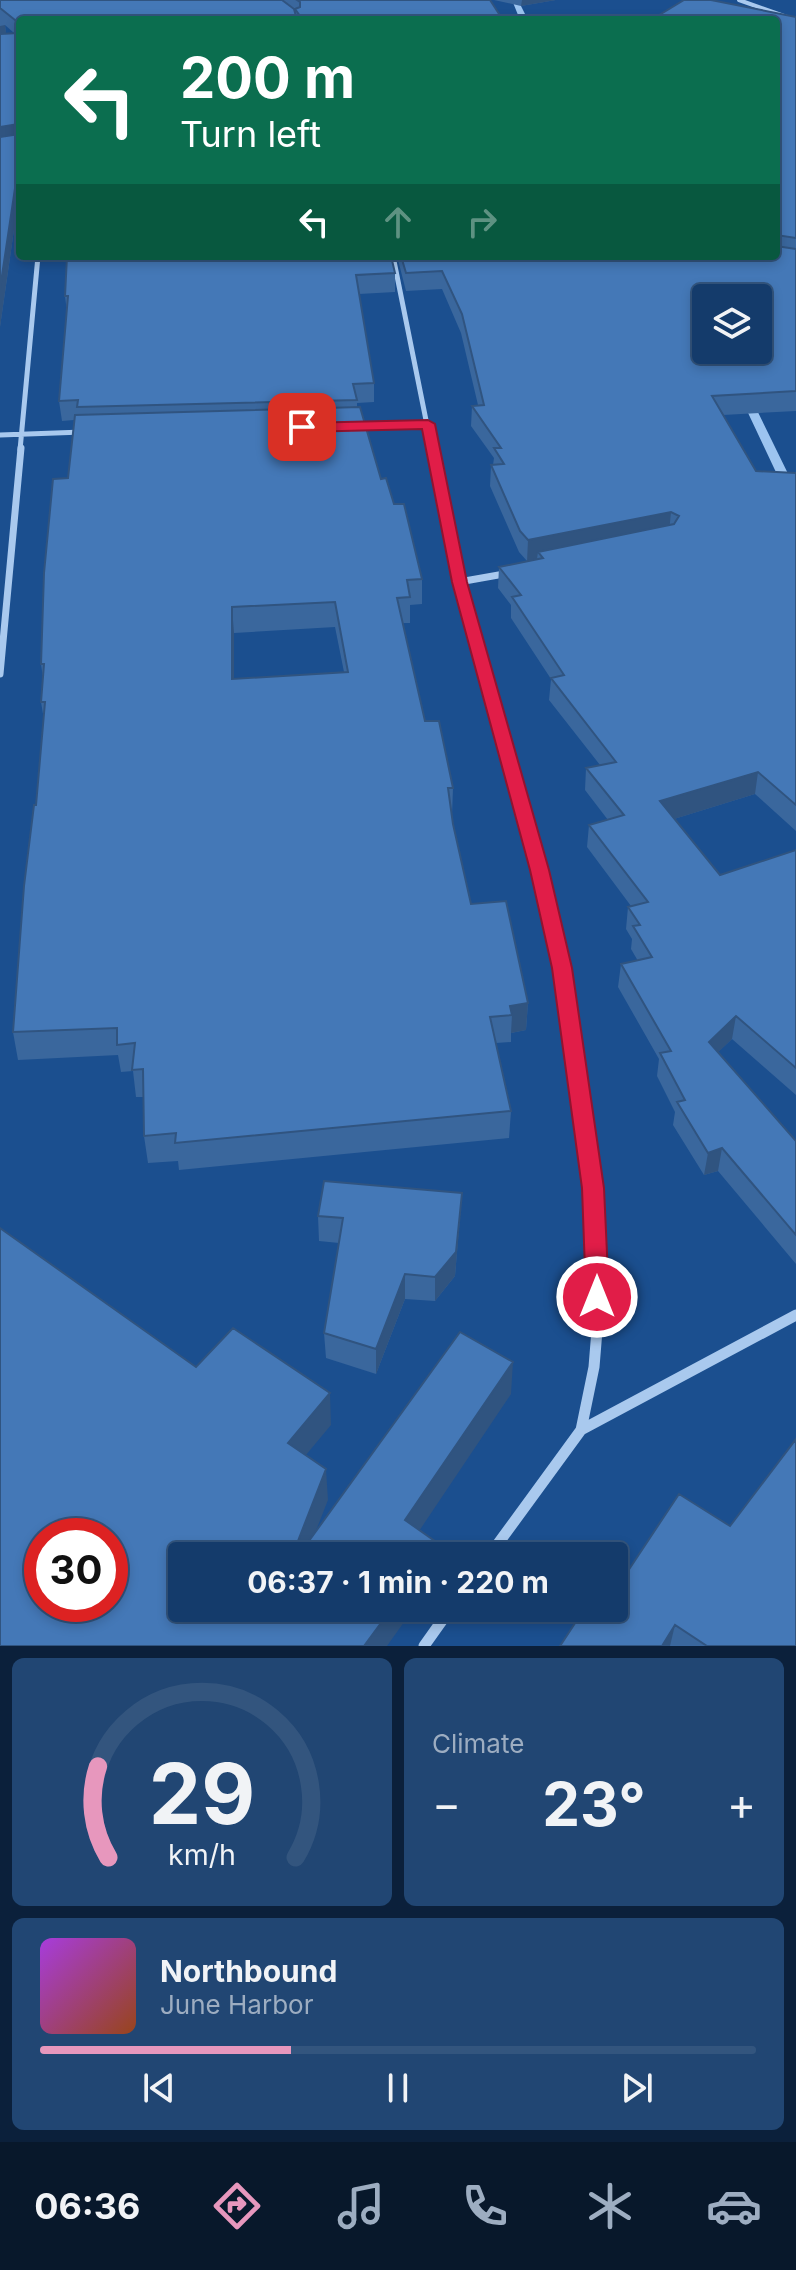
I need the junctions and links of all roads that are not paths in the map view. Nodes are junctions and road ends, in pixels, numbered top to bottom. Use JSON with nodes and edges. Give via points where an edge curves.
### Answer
{"nodes":[{"id":1,"x":739,"y":0,"type":"edge"},
{"id":2,"x":796,"y":20,"type":"edge"},
{"id":3,"x":38,"y":260,"type":"edge"},
{"id":4,"x":394,"y":260,"type":"edge"},
{"id":5,"x":428,"y":424,"type":"junction"},
{"id":6,"x":349,"y":426,"type":"edge"},
{"id":7,"x":98,"y":432,"type":"edge"},
{"id":8,"x":20,"y":434,"type":"junction"},
{"id":9,"x":0,"y":435,"type":"edge"},
{"id":10,"x":518,"y":572,"type":"edge"},
{"id":11,"x":459,"y":582,"type":"junction"},
{"id":12,"x":0,"y":674,"type":"edge"},
{"id":13,"x":796,"y":1315,"type":"edge"},
{"id":14,"x":581,"y":1430,"type":"junction"},
{"id":15,"x":499,"y":1542,"type":"edge"},
{"id":16,"x":441,"y":1622,"type":"edge"},
{"id":17,"x":424,"y":1646,"type":"edge"}],
"edges":[{"from":1,"to":2,"type":"street"},
{"from":3,"to":8,"type":"street"},
{"from":4,"to":5,"type":"street"},
{"from":5,"to":6,"type":"street"},
{"from":5,"to":11,"type":"street"},
{"from":7,"to":8,"type":"street"},
{"from":8,"to":9,"type":"street"},
{"from":8,"to":12,"type":"street"},
{"from":10,"to":11,"type":"street"},
{"from":11,"to":14,"type":"street","via":[[562,968],[593,1188],[597,1254],[594,1367]]},
{"from":13,"to":14,"type":"street"},
{"from":14,"to":15,"type":"street"},
{"from":16,"to":17,"type":"street"}]}
